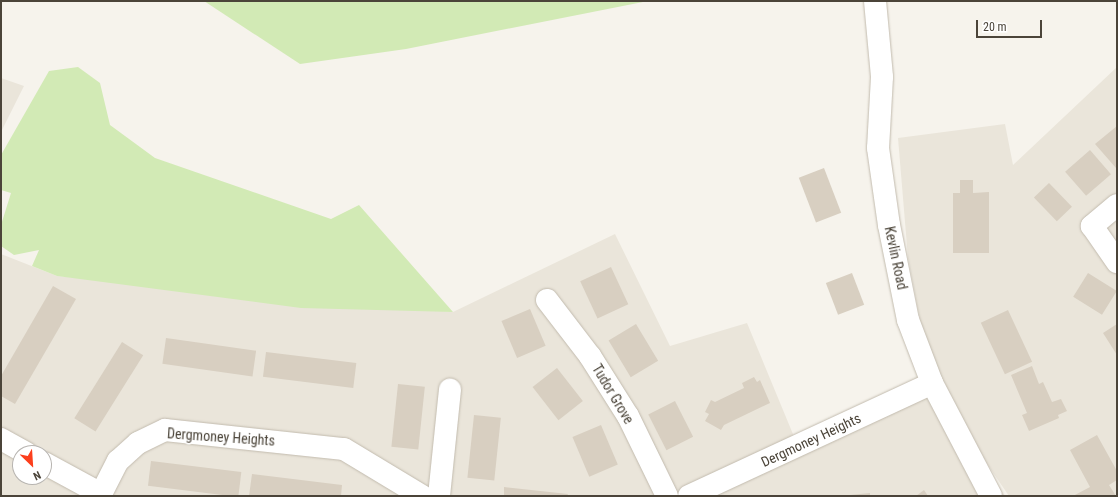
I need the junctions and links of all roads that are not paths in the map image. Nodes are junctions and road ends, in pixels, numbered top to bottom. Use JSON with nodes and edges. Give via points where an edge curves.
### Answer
{"nodes":[{"id":1,"x":875,"y":1,"type":"edge"},
{"id":2,"x":1117,"y":205,"type":"edge"},
{"id":3,"x":1117,"y":262,"type":"edge"},
{"id":4,"x":547,"y":300,"type":"dead end"},
{"id":5,"x":932,"y":383,"type":"junction"},
{"id":6,"x":450,"y":390,"type":"dead end"},
{"id":7,"x":1,"y":439,"type":"edge"},
{"id":8,"x":12,"y":445,"type":"edge"},
{"id":9,"x":52,"y":467,"type":"edge"},
{"id":10,"x":422,"y":496,"type":"edge"},
{"id":11,"x":439,"y":496,"type":"edge"},
{"id":12,"x":667,"y":496,"type":"edge"},
{"id":13,"x":689,"y":496,"type":"edge"},
{"id":14,"x":991,"y":496,"type":"edge"}],
"edges":[{"from":1,"to":5,"type":"street","name":"Kevlin Road","via":[[882,77],[878,148],[889,225],[908,320]]},
{"from":2,"to":3,"type":"street","via":[[1092,226]]},
{"from":4,"to":12,"type":"street","name":"Tudor Grove","via":[[590,356],[628,416]]},
{"from":5,"to":13,"type":"street","name":"Dergmoney Heights"},
{"from":5,"to":14,"type":"street","name":"Kevlin Road"},
{"from":6,"to":11,"type":"street"},
{"from":7,"to":8,"type":"street"},
{"from":9,"to":10,"type":"street","name":"Dergmoney Heights","via":[[101,494],[118,461],[138,443],[165,430],[344,449]]}]}
